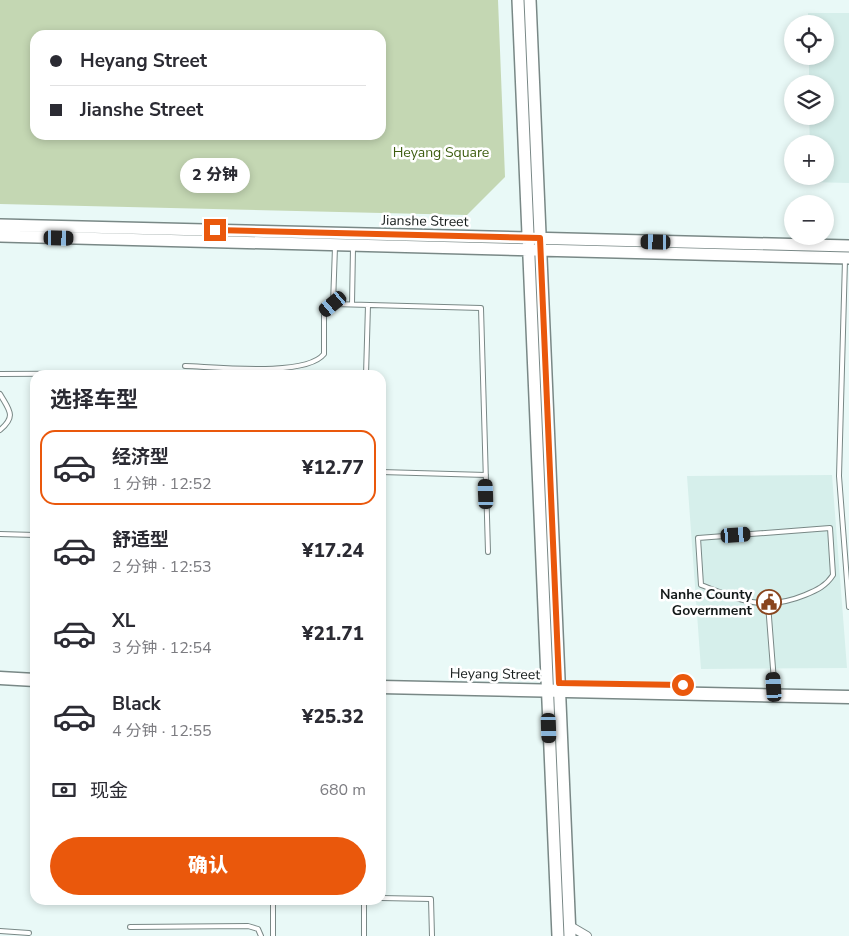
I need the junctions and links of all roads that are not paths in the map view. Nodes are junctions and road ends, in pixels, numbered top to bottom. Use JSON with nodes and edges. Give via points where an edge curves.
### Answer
{"nodes":[{"id":1,"x":518,"y":0,"type":"edge"},
{"id":2,"x":530,"y":0,"type":"edge"},
{"id":3,"x":0,"y":225,"type":"edge"},
{"id":4,"x":0,"y":236,"type":"edge"},
{"id":5,"x":529,"y":244,"type":"junction"},
{"id":6,"x":541,"y":244,"type":"junction"},
{"id":7,"x":335,"y":245,"type":"junction"},
{"id":8,"x":353,"y":245,"type":"junction"},
{"id":9,"x":849,"y":246,"type":"edge"},
{"id":10,"x":847,"y":258,"type":"edge"},
{"id":11,"x":333,"y":304,"type":"junction"},
{"id":12,"x":352,"y":304,"type":"junction"},
{"id":13,"x":368,"y":305,"type":"junction"},
{"id":14,"x":186,"y":366,"type":"dead end"},
{"id":15,"x":366,"y":370,"type":"edge"},
{"id":16,"x":0,"y":374,"type":"edge"},
{"id":17,"x":30,"y":374,"type":"edge"},
{"id":18,"x":0,"y":394,"type":"edge"},
{"id":19,"x":0,"y":430,"type":"edge"},
{"id":20,"x":386,"y":472,"type":"edge"},
{"id":21,"x":486,"y":475,"type":"junction"},
{"id":22,"x":0,"y":534,"type":"edge"},
{"id":23,"x":30,"y":535,"type":"edge"},
{"id":24,"x":488,"y":552,"type":"dead end"},
{"id":25,"x":768,"y":604,"type":"junction"},
{"id":26,"x":849,"y":607,"type":"edge"},
{"id":27,"x":0,"y":670,"type":"edge"},
{"id":28,"x":30,"y":672,"type":"edge"},
{"id":29,"x":0,"y":678,"type":"edge"},
{"id":30,"x":30,"y":680,"type":"edge"},
{"id":31,"x":386,"y":680,"type":"edge"},
{"id":32,"x":554,"y":686,"type":"junction"},
{"id":33,"x":386,"y":687,"type":"edge"},
{"id":34,"x":849,"y":689,"type":"edge"},
{"id":35,"x":775,"y":691,"type":"junction"},
{"id":36,"x":849,"y":697,"type":"edge"},
{"id":37,"x":386,"y":898,"type":"edge"},
{"id":38,"x":273,"y":905,"type":"edge"},
{"id":39,"x":364,"y":905,"type":"edge"},
{"id":40,"x":130,"y":928,"type":"dead end"},
{"id":41,"x":0,"y":931,"type":"edge"},
{"id":42,"x":570,"y":931,"type":"edge"},
{"id":43,"x":29,"y":933,"type":"dead end"},
{"id":44,"x":260,"y":936,"type":"edge"},
{"id":45,"x":273,"y":936,"type":"edge"},
{"id":46,"x":364,"y":936,"type":"edge"},
{"id":47,"x":432,"y":936,"type":"edge"},
{"id":48,"x":558,"y":936,"type":"edge"},
{"id":49,"x":587,"y":936,"type":"edge"}],
"edges":[{"from":1,"to":5,"type":"main road"},
{"from":2,"to":6,"type":"main road"},
{"from":3,"to":5,"type":"main road","name":"Jianshe Street"},
{"from":4,"to":7,"type":"main road","name":"Jianshe Street"},
{"from":5,"to":6,"type":"main road","name":"Jianshe Street"},
{"from":5,"to":8,"type":"main road","name":"Jianshe Street"},
{"from":5,"to":32,"type":"main road"},
{"from":6,"to":9,"type":"main road","name":"Jianshe Street"},
{"from":6,"to":10,"type":"main road","name":"Jianshe Street"},
{"from":6,"to":32,"type":"main road"},
{"from":7,"to":8,"type":"main road","name":"Jianshe Street"},
{"from":7,"to":11,"type":"lane"},
{"from":8,"to":12,"type":"lane"},
{"from":10,"to":26,"type":"lane","via":[[839,476]]},
{"from":11,"to":12,"type":"lane"},
{"from":11,"to":14,"type":"lane","via":[[325,311],[324,354],[314,363],[292,369]]},
{"from":12,"to":13,"type":"lane"},
{"from":13,"to":15,"type":"lane"},
{"from":13,"to":21,"type":"lane","via":[[481,308]]},
{"from":16,"to":17,"type":"lane"},
{"from":18,"to":19,"type":"lane","via":[[10,418]]},
{"from":20,"to":21,"type":"lane"},
{"from":21,"to":24,"type":"lane"},
{"from":22,"to":23,"type":"lane"},
{"from":25,"to":25,"type":"lane","via":[[802,596],[830,581],[833,575],[830,528],[698,538],[701,585],[742,601]]},
{"from":25,"to":35,"type":"lane"},
{"from":27,"to":28,"type":"main road"},
{"from":29,"to":30,"type":"main road"},
{"from":31,"to":32,"type":"main road","name":"Heyang Street"},
{"from":32,"to":33,"type":"main road","name":"Heyang Street"},
{"from":32,"to":35,"type":"main road","name":"Heyang Street"},
{"from":32,"to":42,"type":"main road"},
{"from":32,"to":48,"type":"main road"},
{"from":34,"to":35,"type":"main road","name":"Heyang Street"},
{"from":35,"to":36,"type":"main road","name":"Heyang Street"},
{"from":37,"to":47,"type":"lane","via":[[431,899]]},
{"from":38,"to":45,"type":"lane"},
{"from":39,"to":46,"type":"lane"},
{"from":40,"to":44,"type":"lane","via":[[248,926],[258,929]]},
{"from":41,"to":43,"type":"lane"},
{"from":42,"to":49,"type":"street"}]}
